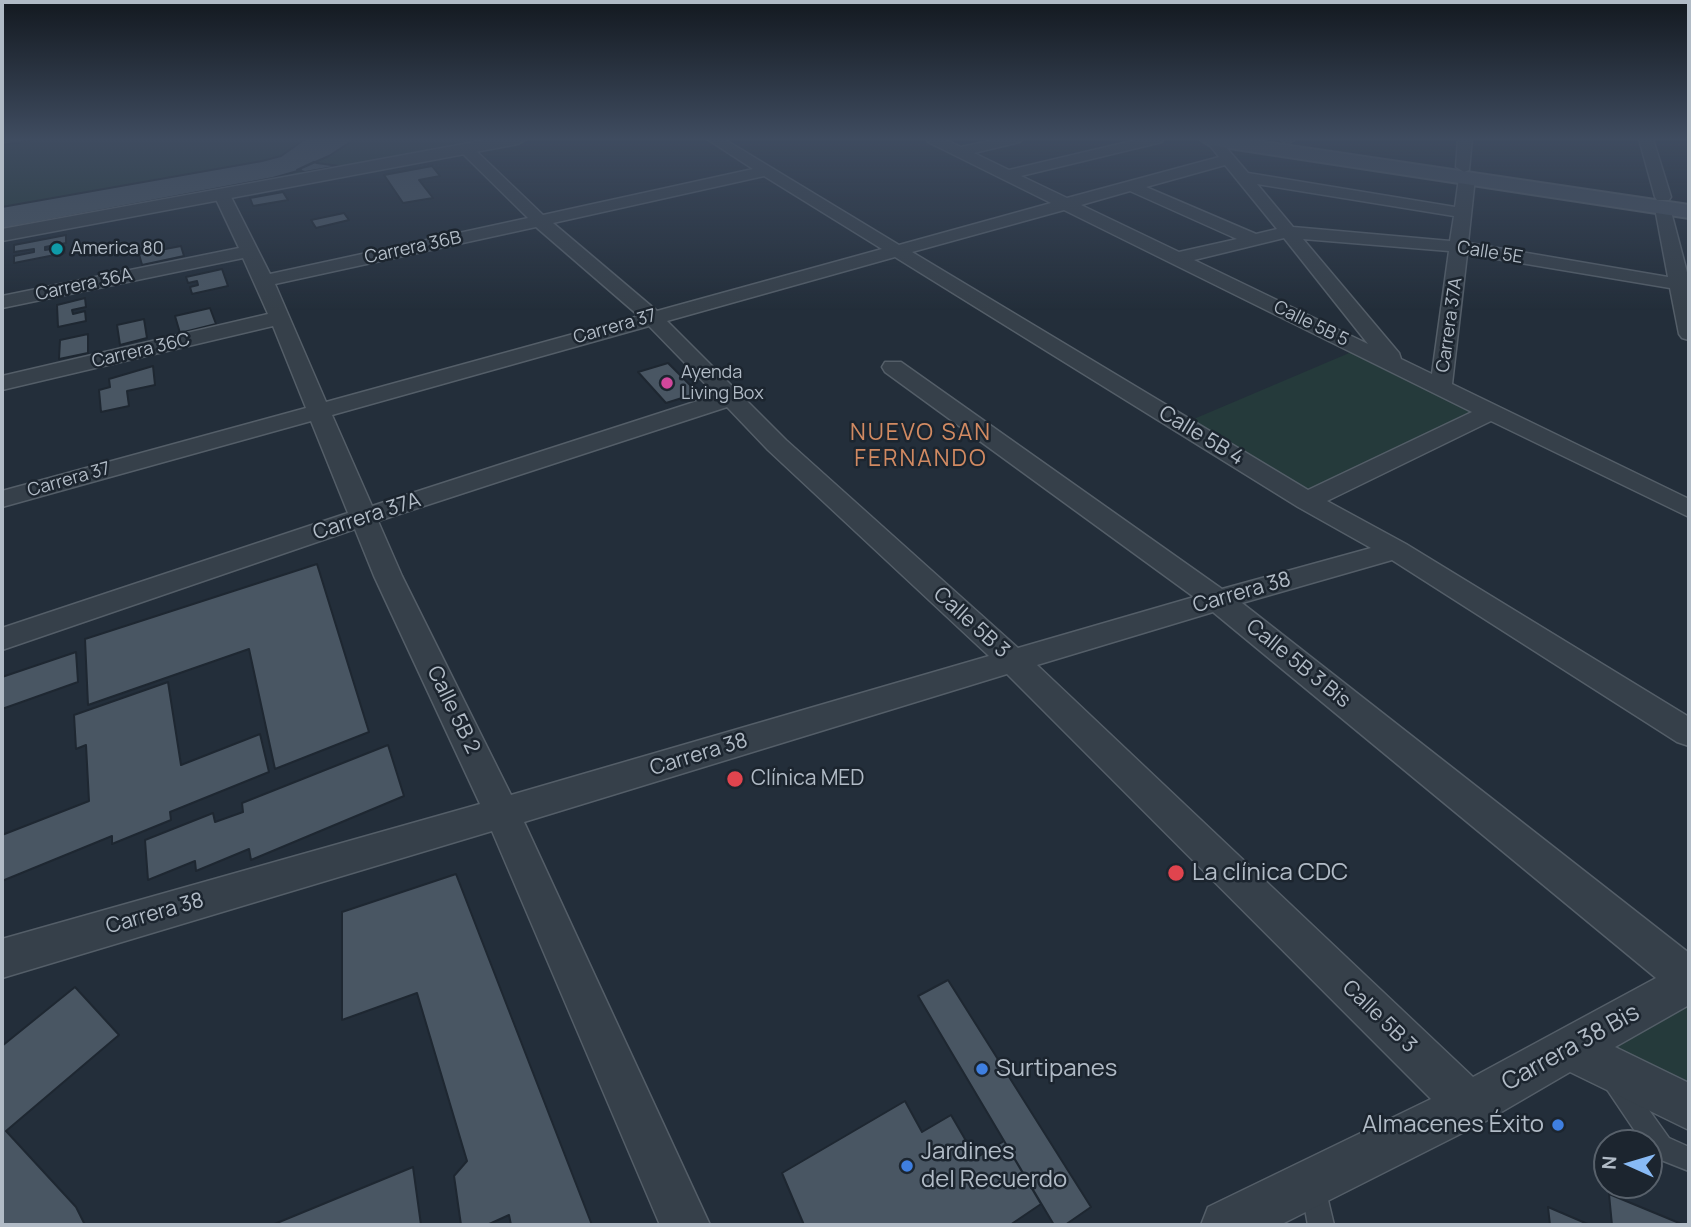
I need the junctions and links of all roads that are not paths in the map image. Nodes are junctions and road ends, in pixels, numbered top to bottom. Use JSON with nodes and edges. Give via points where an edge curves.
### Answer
{"nodes":[{"id":1,"x":215,"y":196,"type":"edge"},
{"id":2,"x":223,"y":196,"type":"edge"},
{"id":3,"x":519,"y":196,"type":"edge"},
{"id":4,"x":649,"y":196,"type":"edge"},
{"id":5,"x":808,"y":196,"type":"edge"},
{"id":6,"x":1050,"y":196,"type":"edge"},
{"id":7,"x":1094,"y":196,"type":"edge"},
{"id":8,"x":1154,"y":196,"type":"edge"},
{"id":9,"x":1259,"y":196,"type":"edge"},
{"id":10,"x":1361,"y":196,"type":"edge"},
{"id":11,"x":1465,"y":196,"type":"edge"},
{"id":12,"x":1611,"y":196,"type":"edge"},
{"id":13,"x":1635,"y":196,"type":"edge"},
{"id":14,"x":1661,"y":196,"type":"edge"},
{"id":15,"x":1689,"y":201,"type":"edge"},
{"id":16,"x":1663,"y":202,"type":"junction"},
{"id":17,"x":1066,"y":204,"type":"junction"},
{"id":18,"x":1689,"y":212,"type":"edge"},
{"id":19,"x":1464,"y":213,"type":"junction"},
{"id":20,"x":539,"y":220,"type":"junction"},
{"id":21,"x":1288,"y":232,"type":"junction"},
{"id":22,"x":2,"y":235,"type":"edge"},
{"id":23,"x":1254,"y":240,"type":"junction"},
{"id":24,"x":1460,"y":247,"type":"junction"},
{"id":25,"x":249,"y":251,"type":"junction"},
{"id":26,"x":897,"y":251,"type":"junction"},
{"id":27,"x":1178,"y":258,"type":"junction"},
{"id":28,"x":264,"y":281,"type":"junction"},
{"id":29,"x":1684,"y":285,"type":"edge"},
{"id":30,"x":2,"y":302,"type":"edge"},
{"id":31,"x":652,"y":317,"type":"junction"},
{"id":32,"x":279,"y":318,"type":"junction"},
{"id":33,"x":1689,"y":334,"type":"edge"},
{"id":34,"x":893,"y":367,"type":"dead end"},
{"id":35,"x":1399,"y":367,"type":"junction"},
{"id":36,"x":2,"y":383,"type":"edge"},
{"id":37,"x":1441,"y":387,"type":"junction"},
{"id":38,"x":733,"y":397,"type":"junction"},
{"id":39,"x":320,"y":410,"type":"junction"},
{"id":40,"x":1491,"y":412,"type":"junction"},
{"id":41,"x":2,"y":499,"type":"edge"},
{"id":42,"x":1307,"y":501,"type":"junction"},
{"id":43,"x":1689,"y":509,"type":"edge"},
{"id":44,"x":364,"y":517,"type":"junction"},
{"id":45,"x":1396,"y":550,"type":"junction"},
{"id":46,"x":1218,"y":600,"type":"junction"},
{"id":47,"x":2,"y":639,"type":"edge"},
{"id":48,"x":1013,"y":661,"type":"junction"},
{"id":49,"x":1689,"y":733,"type":"edge"},
{"id":50,"x":502,"y":813,"type":"junction"},
{"id":51,"x":2,"y":959,"type":"edge"},
{"id":52,"x":1689,"y":981,"type":"edge"},
{"id":53,"x":1588,"y":1058,"type":"junction"},
{"id":54,"x":1470,"y":1105,"type":"junction"},
{"id":55,"x":1689,"y":1107,"type":"edge"},
{"id":56,"x":1689,"y":1159,"type":"edge"},
{"id":57,"x":1317,"y":1205,"type":"edge"},
{"id":58,"x":685,"y":1225,"type":"edge"},
{"id":59,"x":1226,"y":1225,"type":"edge"}],
"edges":[{"from":1,"to":22,"type":"street"},
{"from":2,"to":25,"type":"street","name":"Calle 5B 2"},
{"from":3,"to":20,"type":"street","name":"Calle 5B 3"},
{"from":4,"to":20,"type":"street","name":"Carrera 36B"},
{"from":5,"to":26,"type":"street","name":"Calle 5B 4"},
{"from":6,"to":17,"type":"street","name":"Calle 5B 5"},
{"from":7,"to":17,"type":"street","name":"Carrera 37"},
{"from":8,"to":23,"type":"street"},
{"from":9,"to":21,"type":"street"},
{"from":10,"to":19,"type":"street"},
{"from":11,"to":19,"type":"street","name":"Carrera 37A"},
{"from":12,"to":16,"type":"main road"},
{"from":13,"to":16,"type":"main road"},
{"from":14,"to":16,"type":"street"},
{"from":15,"to":16,"type":"main road"},
{"from":16,"to":18,"type":"main road"},
{"from":16,"to":29,"type":"street"},
{"from":17,"to":26,"type":"street","name":"Carrera 37"},
{"from":17,"to":27,"type":"street","name":"Calle 5B 5"},
{"from":19,"to":24,"type":"street","name":"Carrera 37A"},
{"from":20,"to":28,"type":"street","name":"Carrera 36B"},
{"from":20,"to":31,"type":"street","name":"Calle 5B 3"},
{"from":21,"to":23,"type":"street","name":"Calle 5E"},
{"from":21,"to":24,"type":"street","name":"Calle 5E"},
{"from":21,"to":35,"type":"street"},
{"from":23,"to":27,"type":"street","name":"Calle 5E"},
{"from":24,"to":29,"type":"street","name":"Calle 5E"},
{"from":24,"to":37,"type":"street","name":"Carrera 37A"},
{"from":25,"to":28,"type":"street","name":"Calle 5B 2"},
{"from":25,"to":30,"type":"street","name":"Carrera 36A"},
{"from":26,"to":31,"type":"street","name":"Carrera 37"},
{"from":26,"to":42,"type":"street","name":"Calle 5B 4"},
{"from":27,"to":35,"type":"street","name":"Calle 5B 5"},
{"from":28,"to":32,"type":"street","name":"Calle 5B 2"},
{"from":29,"to":33,"type":"street"},
{"from":31,"to":38,"type":"street","name":"Calle 5B 3"},
{"from":31,"to":39,"type":"street","name":"Carrera 37"},
{"from":32,"to":36,"type":"street","name":"Carrera 36C"},
{"from":32,"to":39,"type":"street","name":"Calle 5B 2"},
{"from":34,"to":46,"type":"street","name":"Calle 5B 3 Bis"},
{"from":35,"to":37,"type":"street","name":"Calle 5B 5"},
{"from":37,"to":40,"type":"street","name":"Calle 5B 5"},
{"from":38,"to":44,"type":"street","name":"Carrera 37A"},
{"from":38,"to":48,"type":"street","name":"Calle 5B 3","via":[[777,445]]},
{"from":39,"to":41,"type":"street","name":"Carrera 37"},
{"from":39,"to":44,"type":"street","name":"Calle 5B 2"},
{"from":40,"to":42,"type":"street"},
{"from":40,"to":43,"type":"street","name":"Calle 5B 5"},
{"from":42,"to":45,"type":"street","name":"Calle 5B 4"},
{"from":44,"to":47,"type":"street","name":"Carrera 37A"},
{"from":44,"to":50,"type":"street","name":"Calle 5B 2"},
{"from":45,"to":46,"type":"street","name":"Carrera 38"},
{"from":45,"to":49,"type":"street","name":"Calle 5B 4"},
{"from":46,"to":48,"type":"street","name":"Carrera 38"},
{"from":46,"to":52,"type":"street","name":"Calle 5B 3 Bis"},
{"from":48,"to":50,"type":"street","name":"Carrera 38"},
{"from":48,"to":54,"type":"street","name":"Calle 5B 3"},
{"from":50,"to":51,"type":"street","name":"Carrera 38"},
{"from":50,"to":58,"type":"street","name":"Calle 5B 2"},
{"from":52,"to":53,"type":"street","name":"Carrera 38 Bis"},
{"from":53,"to":54,"type":"street","name":"Carrera 38 Bis"},
{"from":53,"to":55,"type":"street"},
{"from":53,"to":56,"type":"lane","via":[[1660,1147]]},
{"from":54,"to":57,"type":"street","name":"Carrera 38 Bis","via":[[1383,1146]]},
{"from":57,"to":59,"type":"street","name":"Carrera 38 Bis"}]}
